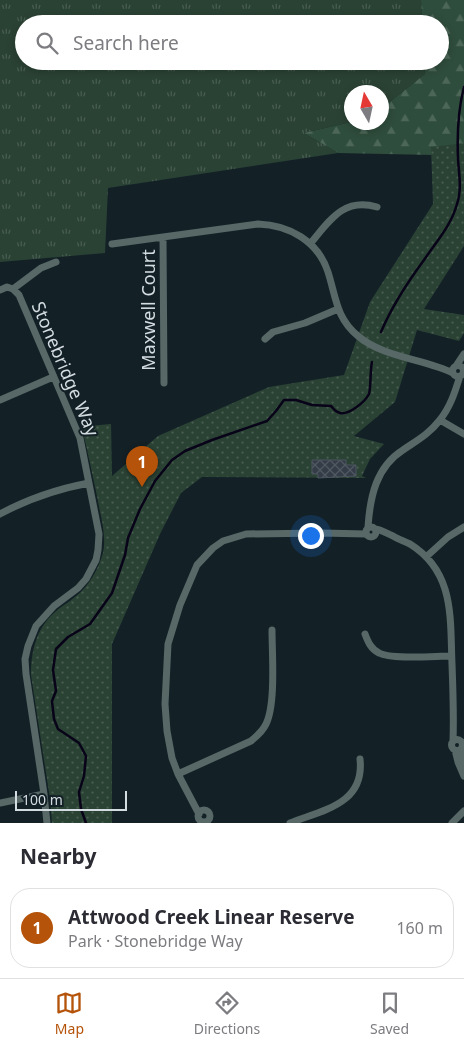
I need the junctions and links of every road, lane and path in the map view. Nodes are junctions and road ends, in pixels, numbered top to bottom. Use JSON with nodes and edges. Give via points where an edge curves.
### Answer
{"nodes":[{"id":1,"x":377,"y":207,"type":"dead end"},
{"id":2,"x":164,"y":237,"type":"junction"},
{"id":3,"x":112,"y":244,"type":"dead end"},
{"id":4,"x":310,"y":244,"type":"junction"},
{"id":5,"x":56,"y":262,"type":"dead end"},
{"id":6,"x":13,"y":289,"type":"junction"},
{"id":7,"x":0,"y":290,"type":"edge"},
{"id":8,"x":338,"y":309,"type":"junction"},
{"id":9,"x":265,"y":339,"type":"dead end"},
{"id":10,"x":464,"y":354,"type":"edge"},
{"id":11,"x":464,"y":359,"type":"edge"},
{"id":12,"x":457,"y":370,"type":"junction"},
{"id":13,"x":53,"y":377,"type":"junction"},
{"id":14,"x":164,"y":383,"type":"dead end"},
{"id":15,"x":0,"y":400,"type":"edge"},
{"id":16,"x":440,"y":420,"type":"junction"},
{"id":17,"x":464,"y":434,"type":"edge"},
{"id":18,"x":89,"y":483,"type":"junction"},
{"id":19,"x":0,"y":514,"type":"edge"},
{"id":20,"x":464,"y":527,"type":"edge"},
{"id":21,"x":371,"y":530,"type":"junction"},
{"id":22,"x":426,"y":557,"type":"junction"},
{"id":23,"x":272,"y":630,"type":"dead end"},
{"id":24,"x":365,"y":634,"type":"dead end"},
{"id":25,"x":452,"y":656,"type":"junction"},
{"id":26,"x":460,"y":745,"type":"edge"},
{"id":27,"x":360,"y":759,"type":"dead end"},
{"id":28,"x":464,"y":764,"type":"edge"},
{"id":29,"x":178,"y":774,"type":"junction"},
{"id":30,"x":464,"y":776,"type":"edge"},
{"id":31,"x":44,"y":794,"type":"junction"},
{"id":32,"x":0,"y":803,"type":"edge"},
{"id":33,"x":464,"y":811,"type":"edge"},
{"id":34,"x":204,"y":818,"type":"edge"},
{"id":35,"x":46,"y":823,"type":"edge"},
{"id":36,"x":192,"y":823,"type":"edge"},
{"id":37,"x":215,"y":823,"type":"edge"},
{"id":38,"x":290,"y":823,"type":"edge"},
{"id":39,"x":452,"y":823,"type":"edge"}],
"edges":[{"from":1,"to":4,"type":"street","via":[[360,204],[346,207]]},
{"from":2,"to":3,"type":"street"},
{"from":2,"to":4,"type":"street","via":[[272,225],[296,234]]},
{"from":2,"to":14,"type":"street","name":"Maxwell Court"},
{"from":4,"to":8,"type":"street","via":[[327,270]]},
{"from":5,"to":6,"type":"street","via":[[41,268]]},
{"from":6,"to":7,"type":"street"},
{"from":6,"to":13,"type":"street","name":"Stonebridge Way","via":[[19,295]]},
{"from":8,"to":9,"type":"street","via":[[273,332]]},
{"from":8,"to":12,"type":"street","via":[[349,328],[366,342]]},
{"from":10,"to":12,"type":"street"},
{"from":11,"to":12,"type":"street"},
{"from":12,"to":16,"type":"street","via":[[454,394]]},
{"from":13,"to":15,"type":"street"},
{"from":13,"to":18,"type":"street","name":"Stonebridge Way","via":[[80,438]]},
{"from":16,"to":17,"type":"street"},
{"from":16,"to":21,"type":"street","via":[[387,463],[377,479]]},
{"from":18,"to":19,"type":"street","via":[[55,490]]},
{"from":18,"to":31,"type":"street","name":"Stonebridge Way","via":[[99,534],[96,560],[78,588],[54,606],[36,626],[25,659]]},
{"from":20,"to":22,"type":"street"},
{"from":21,"to":22,"type":"street","via":[[381,530],[410,544]]},
{"from":21,"to":29,"type":"street","via":[[246,534],[223,541],[197,565],[168,644],[167,731]]},
{"from":22,"to":25,"type":"street","via":[[436,568],[447,592]]},
{"from":23,"to":29,"type":"street","via":[[271,706],[266,724],[251,741]]},
{"from":24,"to":25,"type":"street","via":[[369,644],[387,656]]},
{"from":25,"to":26,"type":"street","via":[[454,724]]},
{"from":26,"to":28,"type":"street"},
{"from":26,"to":30,"type":"street","via":[[458,762]]},
{"from":27,"to":38,"type":"street","via":[[359,780],[349,795],[336,806]]},
{"from":29,"to":34,"type":"street"},
{"from":31,"to":32,"type":"street"},
{"from":31,"to":35,"type":"street","name":"Stonebridge Way"},
{"from":33,"to":39,"type":"street"},
{"from":34,"to":36,"type":"street"},
{"from":34,"to":37,"type":"street"}]}
